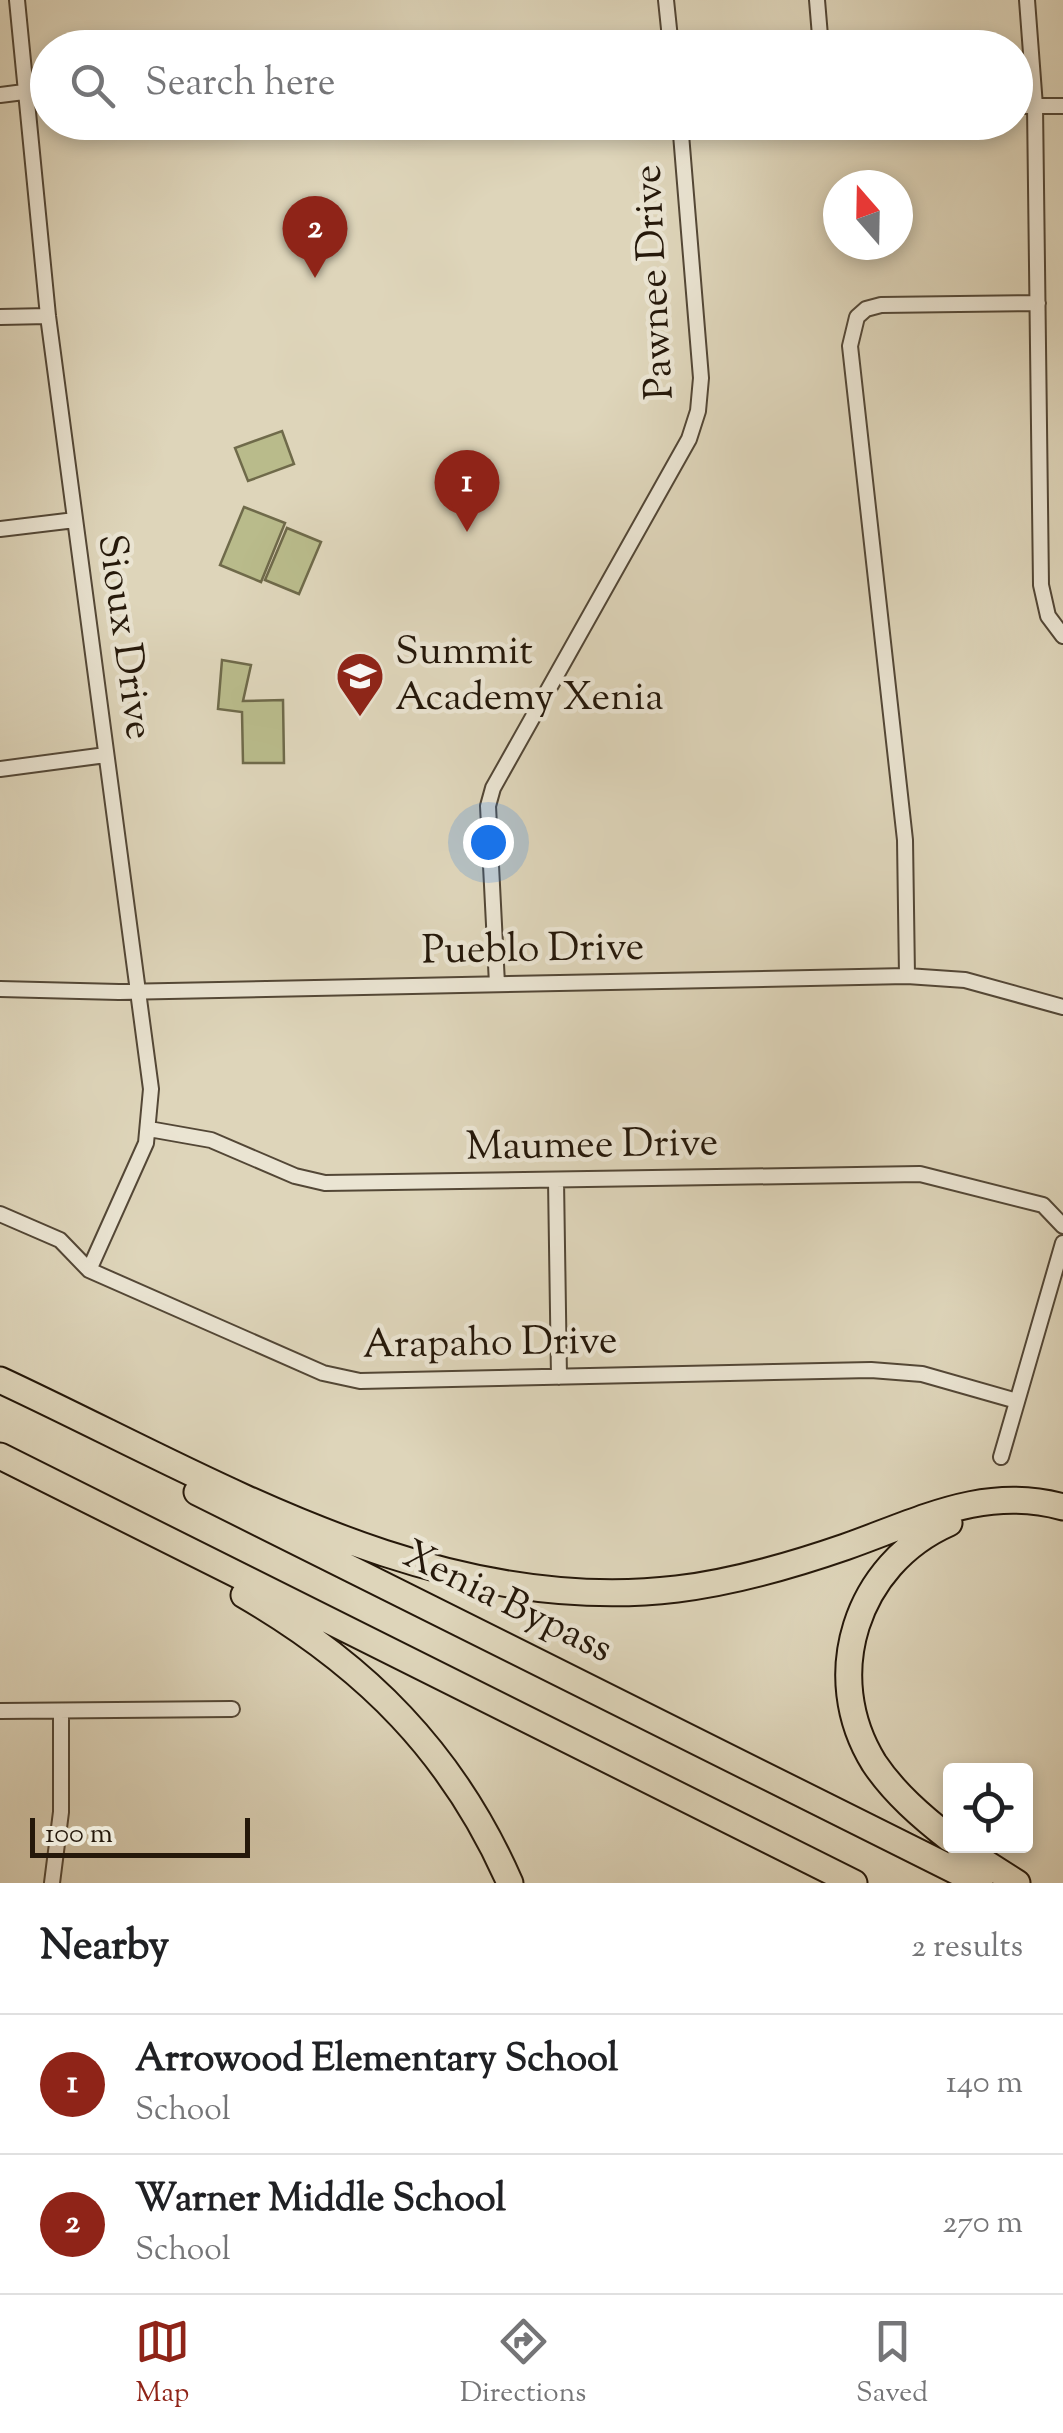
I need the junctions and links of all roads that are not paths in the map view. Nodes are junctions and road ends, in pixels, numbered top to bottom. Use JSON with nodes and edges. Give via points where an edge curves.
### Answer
{"nodes":[{"id":1,"x":16,"y":0,"type":"edge"},
{"id":2,"x":666,"y":0,"type":"edge"},
{"id":3,"x":817,"y":0,"type":"edge"},
{"id":4,"x":1026,"y":0,"type":"edge"},
{"id":5,"x":669,"y":30,"type":"edge"},
{"id":6,"x":820,"y":30,"type":"edge"},
{"id":7,"x":1028,"y":30,"type":"edge"},
{"id":8,"x":24,"y":92,"type":"junction"},
{"id":9,"x":1033,"y":93,"type":"edge"},
{"id":10,"x":0,"y":94,"type":"edge"},
{"id":11,"x":1034,"y":106,"type":"junction"},
{"id":12,"x":1063,"y":106,"type":"edge"},
{"id":13,"x":681,"y":140,"type":"edge"},
{"id":14,"x":1038,"y":303,"type":"junction"},
{"id":15,"x":0,"y":316,"type":"edge"},
{"id":16,"x":48,"y":316,"type":"junction"},
{"id":17,"x":75,"y":520,"type":"junction"},
{"id":18,"x":0,"y":529,"type":"edge"},
{"id":19,"x":1063,"y":636,"type":"edge"},
{"id":20,"x":106,"y":755,"type":"junction"},
{"id":21,"x":0,"y":768,"type":"edge"},
{"id":22,"x":907,"y":976,"type":"junction"},
{"id":23,"x":497,"y":984,"type":"junction"},
{"id":24,"x":0,"y":989,"type":"edge"},
{"id":25,"x":138,"y":991,"type":"junction"},
{"id":26,"x":1063,"y":1007,"type":"edge"},
{"id":27,"x":149,"y":1129,"type":"junction"},
{"id":28,"x":556,"y":1180,"type":"junction"},
{"id":29,"x":1063,"y":1200,"type":"edge"},
{"id":30,"x":1042,"y":1205,"type":"junction"},
{"id":31,"x":0,"y":1214,"type":"edge"},
{"id":32,"x":1063,"y":1226,"type":"edge"},
{"id":33,"x":1063,"y":1243,"type":"edge"},
{"id":34,"x":90,"y":1270,"type":"junction"},
{"id":35,"x":559,"y":1377,"type":"junction"},
{"id":36,"x":0,"y":1380,"type":"edge"},
{"id":37,"x":0,"y":1394,"type":"edge"},
{"id":38,"x":1018,"y":1401,"type":"junction"},
{"id":39,"x":0,"y":1456,"type":"edge"},
{"id":40,"x":1001,"y":1457,"type":"dead end"},
{"id":41,"x":0,"y":1468,"type":"edge"},
{"id":42,"x":1063,"y":1508,"type":"edge"},
{"id":43,"x":1063,"y":1523,"type":"edge"},
{"id":44,"x":232,"y":1710,"type":"dead end"},
{"id":45,"x":0,"y":1711,"type":"edge"},
{"id":46,"x":61,"y":1711,"type":"junction"},
{"id":47,"x":943,"y":1833,"type":"edge"},
{"id":48,"x":970,"y":1853,"type":"edge"},
{"id":49,"x":52,"y":1883,"type":"edge"},
{"id":50,"x":510,"y":1883,"type":"edge"},
{"id":51,"x":854,"y":1883,"type":"edge"},
{"id":52,"x":980,"y":1883,"type":"edge"},
{"id":53,"x":1017,"y":1883,"type":"edge"}],
"edges":[{"from":1,"to":8,"type":"street","name":"Sioux Drive"},
{"from":2,"to":5,"type":"street"},
{"from":3,"to":6,"type":"street"},
{"from":4,"to":7,"type":"street"},
{"from":8,"to":10,"type":"street"},
{"from":8,"to":16,"type":"street","name":"Sioux Drive"},
{"from":9,"to":11,"type":"street"},
{"from":11,"to":12,"type":"street"},
{"from":11,"to":14,"type":"street"},
{"from":13,"to":23,"type":"street","name":"Pawnee Drive","via":[[701,378],[698,411],[690,440],[493,788],[488,806]]},
{"from":14,"to":19,"type":"street","via":[[1041,585],[1048,616]]},
{"from":14,"to":22,"type":"street","via":[[881,304],[866,309],[853,330],[905,840]]},
{"from":15,"to":16,"type":"street"},
{"from":16,"to":17,"type":"street","name":"Sioux Drive"},
{"from":17,"to":18,"type":"street"},
{"from":17,"to":20,"type":"street","name":"Sioux Drive"},
{"from":20,"to":21,"type":"street"},
{"from":20,"to":25,"type":"street","name":"Sioux Drive"},
{"from":22,"to":23,"type":"street","name":"Pueblo Drive"},
{"from":22,"to":26,"type":"street","name":"Pueblo Drive","via":[[965,980]]},
{"from":23,"to":25,"type":"street","name":"Pueblo Drive"},
{"from":24,"to":25,"type":"street","name":"Pueblo Drive"},
{"from":25,"to":27,"type":"street","name":"Sioux Drive","via":[[151,1089]]},
{"from":27,"to":28,"type":"street","name":"Maumee Drive","via":[[211,1140],[325,1183]]},
{"from":27,"to":34,"type":"street","name":"Sioux Drive"},
{"from":28,"to":30,"type":"street","name":"Maumee Drive","via":[[920,1174]]},
{"from":28,"to":35,"type":"street"},
{"from":29,"to":30,"type":"street","name":"Maumee Drive"},
{"from":30,"to":32,"type":"street"},
{"from":31,"to":34,"type":"street","name":"Arapaho Drive","via":[[60,1240]]},
{"from":33,"to":38,"type":"street"},
{"from":34,"to":35,"type":"street","name":"Arapaho Drive","via":[[341,1378]]},
{"from":35,"to":38,"type":"street","name":"Arapaho Drive","via":[[871,1370],[922,1374]]},
{"from":36,"to":42,"type":"highway","via":[[363,1546],[516,1588],[617,1594],[705,1586],[785,1567],[979,1500],[1022,1498]]},
{"from":37,"to":52,"type":"highway","name":"Xenia Bypass"},
{"from":38,"to":40,"type":"street"},
{"from":39,"to":51,"type":"highway"},
{"from":41,"to":50,"type":"highway","via":[[213,1577],[335,1657],[432,1749],[472,1805]]},
{"from":43,"to":47,"type":"highway","via":[[989,1513],[934,1530],[887,1567],[854,1630],[848,1688],[864,1742],[896,1791]]},
{"from":44,"to":46,"type":"street"},
{"from":45,"to":46,"type":"street"},
{"from":46,"to":49,"type":"street"},
{"from":48,"to":53,"type":"highway"}]}
